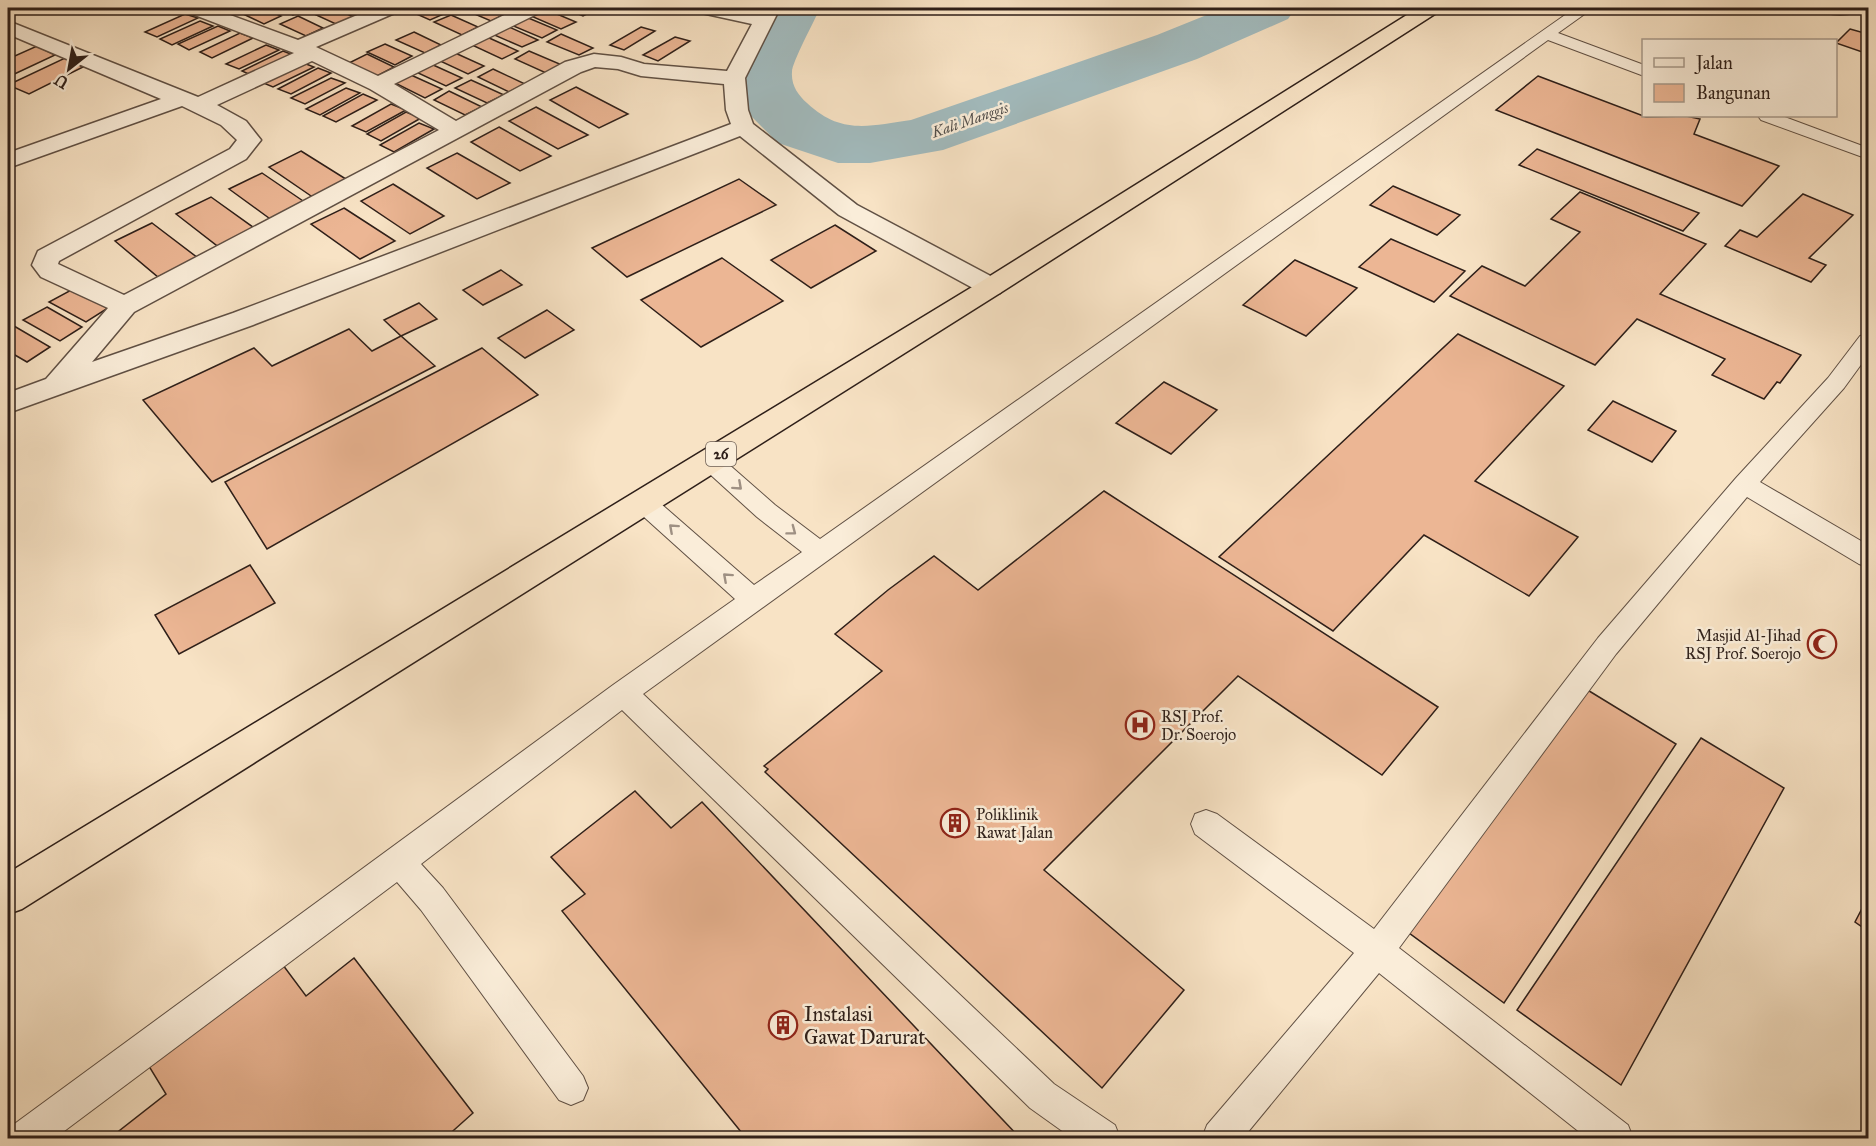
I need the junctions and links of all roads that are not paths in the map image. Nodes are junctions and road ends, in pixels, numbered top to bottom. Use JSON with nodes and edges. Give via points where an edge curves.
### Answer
{"nodes":[{"id":1,"x":194,"y":8,"type":"edge"},
{"id":2,"x":243,"y":8,"type":"edge"},
{"id":3,"x":390,"y":8,"type":"edge"},
{"id":4,"x":534,"y":8,"type":"edge"},
{"id":5,"x":704,"y":8,"type":"edge"},
{"id":6,"x":1431,"y":8,"type":"edge"},
{"id":7,"x":1585,"y":8,"type":"edge"},
{"id":8,"x":1825,"y":8,"type":"edge"},
{"id":9,"x":1855,"y":8,"type":"edge"},
{"id":10,"x":766,"y":14,"type":"edge"},
{"id":11,"x":218,"y":17,"type":"junction"},
{"id":12,"x":8,"y":27,"type":"edge"},
{"id":13,"x":1546,"y":34,"type":"junction"},
{"id":14,"x":306,"y":50,"type":"junction"},
{"id":15,"x":1642,"y":70,"type":"edge"},
{"id":16,"x":734,"y":78,"type":"junction"},
{"id":17,"x":378,"y":84,"type":"junction"},
{"id":18,"x":191,"y":102,"type":"junction"},
{"id":19,"x":1770,"y":117,"type":"edge"},
{"id":20,"x":743,"y":127,"type":"junction"},
{"id":21,"x":456,"y":130,"type":"junction"},
{"id":22,"x":1869,"y":154,"type":"edge"},
{"id":23,"x":8,"y":161,"type":"edge"},
{"id":24,"x":991,"y":288,"type":"junction"},
{"id":25,"x":125,"y":306,"type":"junction"},
{"id":26,"x":1869,"y":341,"type":"edge"},
{"id":27,"x":56,"y":386,"type":"junction"},
{"id":28,"x":8,"y":403,"type":"edge"},
{"id":29,"x":710,"y":461,"type":"junction"},
{"id":30,"x":1744,"y":484,"type":"junction"},
{"id":31,"x":643,"y":502,"type":"junction"},
{"id":32,"x":819,"y":551,"type":"junction"},
{"id":33,"x":1869,"y":557,"type":"edge"},
{"id":34,"x":752,"y":599,"type":"junction"},
{"id":35,"x":623,"y":693,"type":"junction"},
{"id":36,"x":1206,"y":824,"type":"dead end"},
{"id":37,"x":399,"y":862,"type":"junction"},
{"id":38,"x":8,"y":895,"type":"edge"},
{"id":39,"x":1377,"y":951,"type":"junction"},
{"id":40,"x":571,"y":1088,"type":"dead end"},
{"id":41,"x":26,"y":1138,"type":"edge"},
{"id":42,"x":1102,"y":1138,"type":"edge"},
{"id":43,"x":1220,"y":1138,"type":"edge"},
{"id":44,"x":1615,"y":1138,"type":"edge"}],
"edges":[{"from":1,"to":11,"type":"street"},
{"from":2,"to":11,"type":"street"},
{"from":3,"to":14,"type":"street"},
{"from":4,"to":17,"type":"street"},
{"from":5,"to":10,"type":"street"},
{"from":6,"to":24,"type":"highway","number":"26"},
{"from":7,"to":13,"type":"lane"},
{"from":8,"to":9,"type":"lane"},
{"from":10,"to":16,"type":"street"},
{"from":11,"to":14,"type":"street"},
{"from":12,"to":18,"type":"street"},
{"from":13,"to":15,"type":"lane"},
{"from":13,"to":32,"type":"lane"},
{"from":14,"to":17,"type":"street"},
{"from":14,"to":18,"type":"street"},
{"from":16,"to":20,"type":"street"},
{"from":16,"to":21,"type":"street","via":[[641,70],[594,60],[573,67]]},
{"from":17,"to":21,"type":"street"},
{"from":18,"to":23,"type":"street"},
{"from":18,"to":25,"type":"street","via":[[245,131],[249,140],[246,147],[47,257],[45,265],[50,271]]},
{"from":19,"to":22,"type":"lane"},
{"from":20,"to":24,"type":"street","via":[[848,210]]},
{"from":20,"to":27,"type":"street","via":[[243,319]]},
{"from":21,"to":25,"type":"street"},
{"from":24,"to":29,"type":"highway","number":"26"},
{"from":25,"to":27,"type":"street"},
{"from":26,"to":30,"type":"lane"},
{"from":27,"to":28,"type":"street"},
{"from":29,"to":31,"type":"highway","number":"26"},
{"from":29,"to":32,"type":"lane","one_way":true},
{"from":30,"to":33,"type":"lane"},
{"from":30,"to":39,"type":"lane","via":[[1607,646]]},
{"from":34,"to":31,"type":"lane","one_way":true},
{"from":31,"to":38,"type":"highway","number":"26"},
{"from":32,"to":34,"type":"lane"},
{"from":34,"to":35,"type":"lane"},
{"from":35,"to":37,"type":"lane"},
{"from":35,"to":42,"type":"lane","via":[[1042,1096]]},
{"from":36,"to":39,"type":"lane"},
{"from":37,"to":40,"type":"lane","via":[[432,899]]},
{"from":37,"to":41,"type":"lane"},
{"from":39,"to":43,"type":"lane"},
{"from":39,"to":44,"type":"lane"}]}
